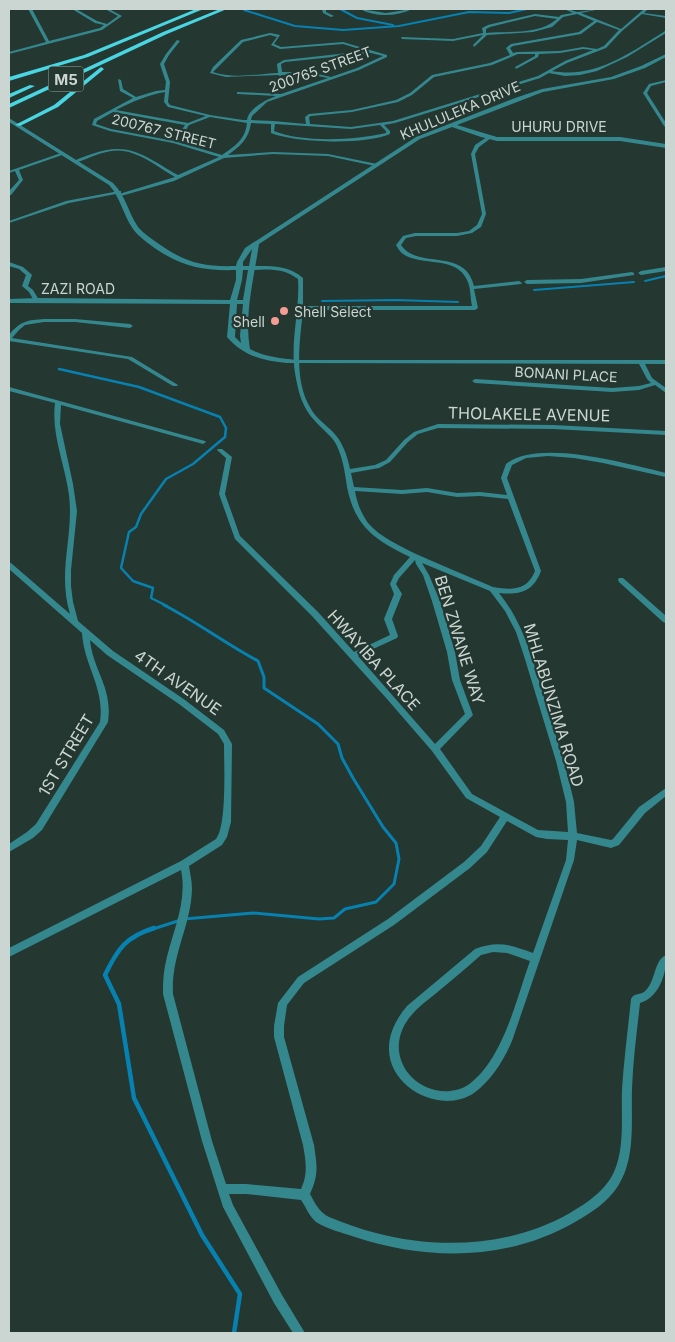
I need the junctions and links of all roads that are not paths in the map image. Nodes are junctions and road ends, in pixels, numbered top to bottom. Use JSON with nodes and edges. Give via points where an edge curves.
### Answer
{"nodes":[{"id":1,"x":30,"y":9,"type":"edge"},
{"id":2,"x":74,"y":9,"type":"edge"},
{"id":3,"x":108,"y":9,"type":"edge"},
{"id":4,"x":224,"y":9,"type":"edge"},
{"id":5,"x":324,"y":9,"type":"edge"},
{"id":6,"x":362,"y":9,"type":"edge"},
{"id":7,"x":410,"y":9,"type":"edge"},
{"id":8,"x":566,"y":9,"type":"edge"},
{"id":9,"x":598,"y":9,"type":"edge"},
{"id":10,"x":646,"y":9,"type":"edge"},
{"id":11,"x":200,"y":10,"type":"edge"},
{"id":12,"x":576,"y":13,"type":"junction"},
{"id":13,"x":640,"y":13,"type":"junction"},
{"id":14,"x":332,"y":16,"type":"dead end"},
{"id":15,"x":666,"y":17,"type":"edge"},
{"id":16,"x":559,"y":18,"type":"junction"},
{"id":17,"x":596,"y":21,"type":"junction"},
{"id":18,"x":185,"y":24,"type":"junction"},
{"id":19,"x":108,"y":25,"type":"junction"},
{"id":20,"x":621,"y":30,"type":"junction"},
{"id":21,"x":666,"y":32,"type":"edge"},
{"id":22,"x":485,"y":34,"type":"junction"},
{"id":23,"x":402,"y":38,"type":"dead end"},
{"id":24,"x":178,"y":41,"type":"dead end"},
{"id":25,"x":48,"y":43,"type":"junction"},
{"id":26,"x":474,"y":46,"type":"dead end"},
{"id":27,"x":598,"y":50,"type":"junction"},
{"id":28,"x":374,"y":52,"type":"junction"},
{"id":29,"x":536,"y":52,"type":"junction"},
{"id":30,"x":9,"y":53,"type":"edge"},
{"id":31,"x":512,"y":55,"type":"junction"},
{"id":32,"x":666,"y":55,"type":"edge"},
{"id":33,"x":516,"y":68,"type":"dead end"},
{"id":34,"x":550,"y":72,"type":"junction"},
{"id":35,"x":280,"y":75,"type":"junction"},
{"id":36,"x":331,"y":78,"type":"junction"},
{"id":37,"x":9,"y":79,"type":"edge"},
{"id":38,"x":119,"y":80,"type":"dead end"},
{"id":39,"x":666,"y":80,"type":"edge"},
{"id":40,"x":166,"y":91,"type":"junction"},
{"id":41,"x":238,"y":93,"type":"dead end"},
{"id":42,"x":281,"y":95,"type":"junction"},
{"id":43,"x":9,"y":96,"type":"edge"},
{"id":44,"x":135,"y":98,"type":"junction"},
{"id":45,"x":9,"y":106,"type":"edge"},
{"id":46,"x":113,"y":111,"type":"junction"},
{"id":47,"x":210,"y":116,"type":"junction"},
{"id":48,"x":9,"y":120,"type":"edge"},
{"id":49,"x":248,"y":121,"type":"junction"},
{"id":50,"x":273,"y":122,"type":"junction"},
{"id":51,"x":188,"y":124,"type":"junction"},
{"id":52,"x":381,"y":124,"type":"junction"},
{"id":53,"x":453,"y":124,"type":"junction"},
{"id":54,"x":18,"y":125,"type":"junction"},
{"id":55,"x":308,"y":125,"type":"junction"},
{"id":56,"x":666,"y":126,"type":"edge"},
{"id":57,"x":209,"y":137,"type":"dead end"},
{"id":58,"x":489,"y":138,"type":"junction"},
{"id":59,"x":666,"y":146,"type":"edge"},
{"id":60,"x":63,"y":154,"type":"junction"},
{"id":61,"x":223,"y":157,"type":"junction"},
{"id":62,"x":76,"y":161,"type":"junction"},
{"id":63,"x":375,"y":165,"type":"junction"},
{"id":64,"x":17,"y":170,"type":"junction"},
{"id":65,"x":9,"y":172,"type":"edge"},
{"id":66,"x":178,"y":177,"type":"junction"},
{"id":67,"x":9,"y":194,"type":"edge"},
{"id":68,"x":120,"y":194,"type":"junction"},
{"id":69,"x":9,"y":222,"type":"edge"},
{"id":70,"x":256,"y":244,"type":"junction"},
{"id":71,"x":9,"y":264,"type":"edge"},
{"id":72,"x":252,"y":268,"type":"junction"},
{"id":73,"x":240,"y":269,"type":"junction"},
{"id":74,"x":666,"y":269,"type":"edge"},
{"id":75,"x":642,"y":273,"type":"dead end"},
{"id":76,"x":632,"y":274,"type":"dead end"},
{"id":77,"x":527,"y":282,"type":"dead end"},
{"id":78,"x":519,"y":283,"type":"dead end"},
{"id":79,"x":471,"y":288,"type":"junction"},
{"id":80,"x":247,"y":298,"type":"junction"},
{"id":81,"x":234,"y":299,"type":"junction"},
{"id":82,"x":36,"y":300,"type":"junction"},
{"id":83,"x":9,"y":301,"type":"edge"},
{"id":84,"x":300,"y":308,"type":"junction"},
{"id":85,"x":130,"y":326,"type":"dead end"},
{"id":86,"x":9,"y":338,"type":"edge"},
{"id":87,"x":246,"y":349,"type":"junction"},
{"id":88,"x":296,"y":362,"type":"junction"},
{"id":89,"x":641,"y":362,"type":"junction"},
{"id":90,"x":666,"y":362,"type":"edge"},
{"id":91,"x":475,"y":381,"type":"dead end"},
{"id":92,"x":656,"y":383,"type":"junction"},
{"id":93,"x":175,"y":384,"type":"dead end"},
{"id":94,"x":9,"y":389,"type":"edge"},
{"id":95,"x":666,"y":391,"type":"edge"},
{"id":96,"x":58,"y":403,"type":"junction"},
{"id":97,"x":666,"y":433,"type":"edge"},
{"id":98,"x":203,"y":442,"type":"dead end"},
{"id":99,"x":220,"y":450,"type":"dead end"},
{"id":100,"x":347,"y":472,"type":"junction"},
{"id":101,"x":666,"y":474,"type":"edge"},
{"id":102,"x":350,"y":489,"type":"junction"},
{"id":103,"x":510,"y":497,"type":"junction"},
{"id":104,"x":417,"y":557,"type":"junction"},
{"id":105,"x":9,"y":565,"type":"edge"},
{"id":106,"x":621,"y":580,"type":"dead end"},
{"id":107,"x":492,"y":589,"type":"junction"},
{"id":108,"x":666,"y":620,"type":"edge"},
{"id":109,"x":76,"y":622,"type":"junction"},
{"id":110,"x":86,"y":631,"type":"junction"},
{"id":111,"x":352,"y":656,"type":"junction"},
{"id":112,"x":435,"y":749,"type":"junction"},
{"id":113,"x":666,"y":791,"type":"edge"},
{"id":114,"x":505,"y":817,"type":"junction"},
{"id":115,"x":573,"y":836,"type":"junction"},
{"id":116,"x":9,"y":848,"type":"edge"},
{"id":117,"x":184,"y":864,"type":"junction"},
{"id":118,"x":9,"y":953,"type":"edge"},
{"id":119,"x":535,"y":958,"type":"junction"},
{"id":120,"x":666,"y":959,"type":"edge"},
{"id":121,"x":222,"y":1189,"type":"junction"},
{"id":122,"x":304,"y":1195,"type":"junction"},
{"id":123,"x":299,"y":1333,"type":"edge"}],
"edges":[{"from":1,"to":25,"type":"street"},
{"from":2,"to":19,"type":"street"},
{"from":3,"to":19,"type":"street","via":[[120,16]]},
{"from":4,"to":18,"type":"main road","number":"M5"},
{"from":5,"to":14,"type":"street"},
{"from":6,"to":7,"type":"street","via":[[382,14]]},
{"from":8,"to":12,"type":"street"},
{"from":9,"to":12,"type":"street"},
{"from":10,"to":13,"type":"street"},
{"from":11,"to":37,"type":"main road","via":[[86,56]]},
{"from":11,"to":43,"type":"main road","number":"M5"},
{"from":12,"to":16,"type":"street"},
{"from":12,"to":17,"type":"street"},
{"from":13,"to":15,"type":"street"},
{"from":13,"to":20,"type":"street"},
{"from":16,"to":22,"type":"street","via":[[540,30]]},
{"from":16,"to":22,"type":"street","via":[[532,15],[484,28]]},
{"from":17,"to":20,"type":"street"},
{"from":17,"to":31,"type":"street","via":[[580,33],[512,45],[508,48]]},
{"from":18,"to":45,"type":"main road","number":"M5"},
{"from":18,"to":54,"type":"main road","via":[[107,66],[56,106]]},
{"from":19,"to":25,"type":"street"},
{"from":20,"to":27,"type":"street"},
{"from":21,"to":34,"type":"street","via":[[621,59],[591,70],[572,75]]},
{"from":22,"to":23,"type":"street","via":[[453,40]]},
{"from":22,"to":26,"type":"street"},
{"from":24,"to":40,"type":"street","via":[[162,64],[168,82]]},
{"from":25,"to":30,"type":"street"},
{"from":27,"to":29,"type":"street"},
{"from":27,"to":34,"type":"street"},
{"from":28,"to":35,"type":"street","via":[[284,61],[279,64]]},
{"from":28,"to":35,"type":"street","via":[[343,42],[280,48],[272,44],[278,35],[270,34],[242,41],[211,72],[221,76]]},
{"from":28,"to":36,"type":"street","name":"200765 STREET","via":[[386,56]]},
{"from":29,"to":31,"type":"street"},
{"from":29,"to":33,"type":"street","via":[[537,56]]},
{"from":31,"to":55,"type":"street","via":[[491,64],[433,76],[397,101],[352,111],[310,115],[307,117]]},
{"from":32,"to":53,"type":"street","name":"KHULULEKA DRIVE","via":[[630,72],[530,95]]},
{"from":34,"to":52,"type":"street","via":[[527,82]]},
{"from":35,"to":36,"type":"street","via":[[308,73]]},
{"from":36,"to":42,"type":"street","name":"200765 STREET"},
{"from":38,"to":44,"type":"street","via":[[121,90]]},
{"from":39,"to":56,"type":"street","via":[[650,85],[645,92]]},
{"from":40,"to":44,"type":"street","name":"200767 STREET"},
{"from":40,"to":47,"type":"street","via":[[167,104]]},
{"from":41,"to":42,"type":"street"},
{"from":42,"to":49,"type":"street","name":"200765 STREET","via":[[261,104]]},
{"from":44,"to":46,"type":"street","name":"200767 STREET"},
{"from":46,"to":51,"type":"street"},
{"from":46,"to":61,"type":"street","name":"200767 STREET","via":[[96,120],[94,125],[174,142]]},
{"from":47,"to":49,"type":"street"},
{"from":47,"to":51,"type":"street"},
{"from":48,"to":54,"type":"street"},
{"from":49,"to":50,"type":"street"},
{"from":49,"to":61,"type":"street","name":"200765 STREET","via":[[248,131],[240,144]]},
{"from":50,"to":52,"type":"street","via":[[272,132],[284,136],[351,140],[388,134]]},
{"from":50,"to":55,"type":"street"},
{"from":51,"to":57,"type":"street","via":[[183,129],[184,133]]},
{"from":52,"to":55,"type":"street","via":[[351,128]]},
{"from":53,"to":58,"type":"street","name":"UHURU DRIVE"},
{"from":53,"to":63,"type":"street","name":"KHULULEKA DRIVE","via":[[412,141]]},
{"from":54,"to":60,"type":"street"},
{"from":58,"to":59,"type":"street","name":"UHURU DRIVE","via":[[620,139]]},
{"from":58,"to":79,"type":"street","via":[[477,146],[473,154],[484,214],[479,227],[459,234],[408,236],[398,246],[410,256],[440,260],[458,267],[469,278]]},
{"from":60,"to":62,"type":"street"},
{"from":60,"to":64,"type":"street"},
{"from":61,"to":63,"type":"street","via":[[319,154]]},
{"from":61,"to":66,"type":"street","name":"200765 STREET"},
{"from":62,"to":66,"type":"street","via":[[112,150],[124,150]]},
{"from":62,"to":68,"type":"street","via":[[111,184]]},
{"from":63,"to":70,"type":"street","name":"KHULULEKA DRIVE"},
{"from":64,"to":65,"type":"street"},
{"from":64,"to":67,"type":"street","via":[[21,180]]},
{"from":66,"to":68,"type":"street","name":"200765 STREET"},
{"from":68,"to":69,"type":"street","name":"200765 STREET","via":[[68,202]]},
{"from":68,"to":73,"type":"street","via":[[136,227],[175,259],[204,268]]},
{"from":70,"to":72,"type":"street"},
{"from":70,"to":73,"type":"street","name":"KHULULEKA DRIVE","via":[[247,249]]},
{"from":71,"to":82,"type":"street","via":[[27,272],[25,286],[32,290]]},
{"from":72,"to":73,"type":"street"},
{"from":72,"to":80,"type":"street"},
{"from":72,"to":84,"type":"street","via":[[282,269],[300,278]]},
{"from":73,"to":81,"type":"street","name":"KHULULEKA DRIVE"},
{"from":74,"to":75,"type":"street"},
{"from":76,"to":77,"type":"street","via":[[581,281]]},
{"from":78,"to":79,"type":"street"},
{"from":79,"to":84,"type":"street","via":[[475,308]]},
{"from":80,"to":81,"type":"street","name":"ZAZI ROAD"},
{"from":80,"to":87,"type":"street"},
{"from":81,"to":82,"type":"street","name":"ZAZI ROAD","via":[[182,303]]},
{"from":81,"to":87,"type":"street","name":"KHULULEKA DRIVE","via":[[231,337],[238,346]]},
{"from":82,"to":83,"type":"street","name":"ZAZI ROAD"},
{"from":84,"to":88,"type":"street"},
{"from":85,"to":86,"type":"street","via":[[34,322],[22,325]]},
{"from":86,"to":93,"type":"street","via":[[130,358]]},
{"from":87,"to":88,"type":"street","name":"KHULULEKA DRIVE","via":[[269,359]]},
{"from":88,"to":89,"type":"street","name":"KHULULEKA DRIVE"},
{"from":88,"to":100,"type":"street","via":[[310,411],[337,442]]},
{"from":89,"to":90,"type":"street","name":"KHULULEKA DRIVE"},
{"from":89,"to":92,"type":"street","via":[[647,375]]},
{"from":91,"to":92,"type":"street","name":"BONANI PLACE","via":[[612,390]]},
{"from":92,"to":95,"type":"street"},
{"from":94,"to":96,"type":"street"},
{"from":96,"to":98,"type":"street"},
{"from":96,"to":109,"type":"street","via":[[60,436],[73,503],[66,582]]},
{"from":97,"to":100,"type":"street","name":"THOLAKELE AVENUE","via":[[553,427],[438,426],[416,433],[378,467]]},
{"from":99,"to":111,"type":"street","name":"HWAYIBA PLACE","via":[[229,457],[222,494],[237,537],[315,614]]},
{"from":100,"to":102,"type":"street"},
{"from":101,"to":103,"type":"street","via":[[564,455],[528,455],[516,459],[505,470]]},
{"from":102,"to":103,"type":"street","via":[[427,490]]},
{"from":102,"to":104,"type":"street","via":[[365,524],[388,543]]},
{"from":103,"to":107,"type":"street","via":[[538,571],[533,581],[521,589],[509,593]]},
{"from":104,"to":107,"type":"street"},
{"from":104,"to":111,"type":"street","via":[[393,584],[398,594],[388,619],[394,636]]},
{"from":104,"to":112,"type":"street","name":"BEN ZWANE WAY","via":[[436,602],[456,680],[469,715]]},
{"from":105,"to":109,"type":"street","name":"4TH AVENUE"},
{"from":106,"to":108,"type":"street"},
{"from":107,"to":115,"type":"street","name":"MHLABUNZIMA ROAD","via":[[508,609],[527,655],[563,774]]},
{"from":109,"to":110,"type":"street","name":"4TH AVENUE"},
{"from":110,"to":116,"type":"street","name":"1ST STREET","via":[[85,643],[104,691],[107,714],[39,827]]},
{"from":110,"to":117,"type":"street","name":"4TH AVENUE","via":[[110,653],[221,732],[228,744],[227,822],[223,837],[209,850]]},
{"from":111,"to":112,"type":"street","name":"HWAYIBA PLACE"},
{"from":112,"to":114,"type":"street","name":"HWAYIBA PLACE","via":[[470,796]]},
{"from":113,"to":115,"type":"street","name":"HWAYIBA PLACE","via":[[642,810],[616,842],[604,844]]},
{"from":114,"to":115,"type":"street","name":"HWAYIBA PLACE","via":[[536,833]]},
{"from":114,"to":122,"type":"street","via":[[476,857],[390,922],[311,973],[297,984],[283,1003],[278,1026],[281,1047],[311,1163],[311,1178]]},
{"from":115,"to":119,"type":"street","name":"MHLABUNZIMA ROAD","via":[[570,860]]},
{"from":117,"to":118,"type":"street","name":"4TH AVENUE"},
{"from":117,"to":121,"type":"street","via":[[188,892],[167,976],[168,994]]},
{"from":119,"to":119,"type":"street","name":"MHLABUNZIMA ROAD","via":[[496,1062],[481,1079],[457,1096],[441,1097],[429,1095],[409,1081],[397,1062],[394,1046],[398,1028],[410,1009],[486,948],[503,948]]},
{"from":120,"to":122,"type":"street","via":[[652,991],[648,996],[636,999],[624,1154],[618,1177],[590,1206],[564,1224],[519,1241],[450,1248],[397,1243],[362,1235],[319,1217]]},
{"from":121,"to":122,"type":"street"},
{"from":121,"to":123,"type":"street","via":[[240,1231]]}]}
